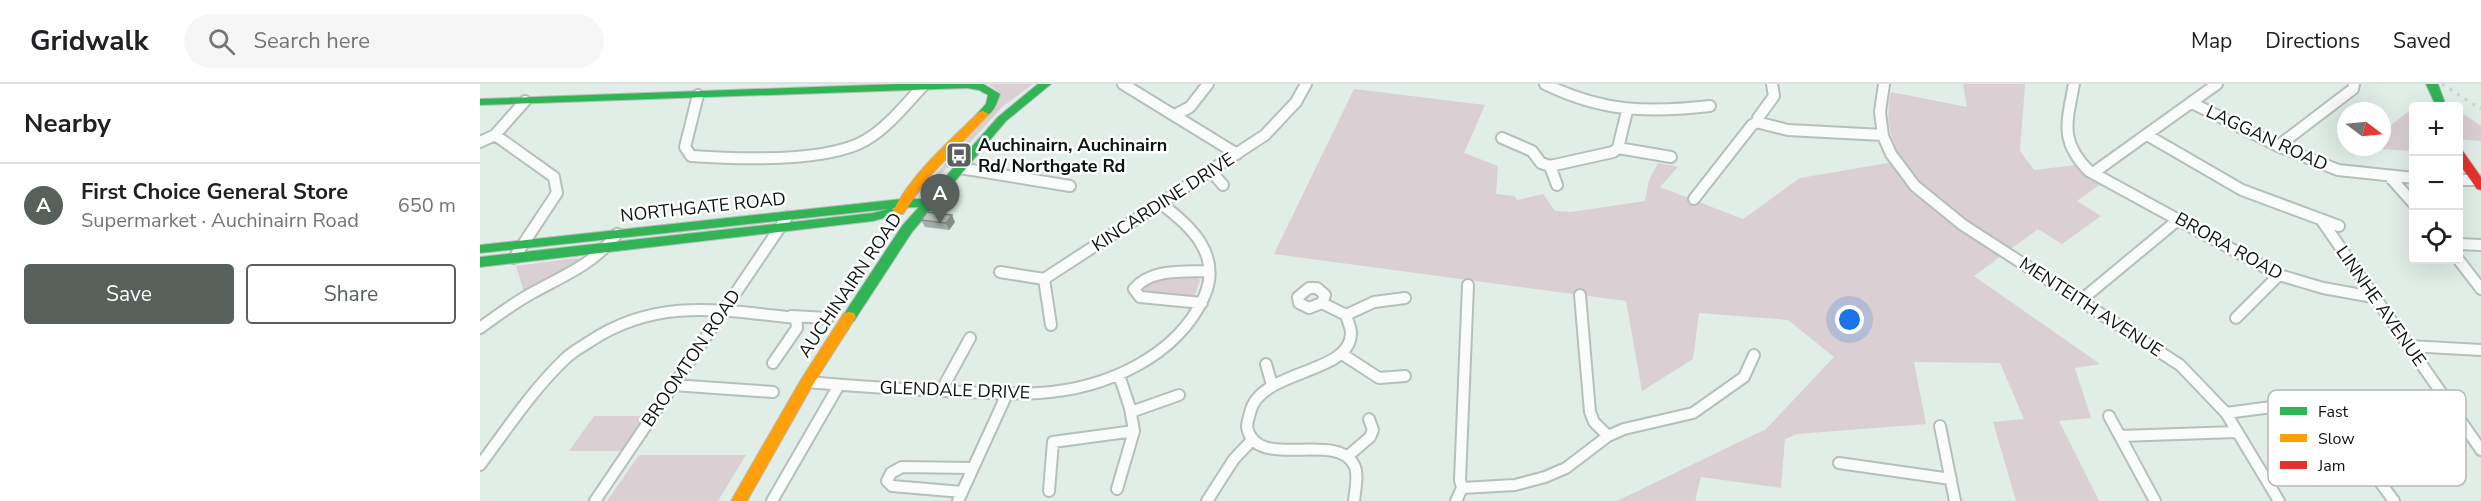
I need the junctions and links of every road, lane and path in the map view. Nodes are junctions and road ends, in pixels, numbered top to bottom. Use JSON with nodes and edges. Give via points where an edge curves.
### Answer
{"nodes":[{"id":1,"x":1045,"y":84,"type":"edge"},
{"id":2,"x":1123,"y":84,"type":"edge"},
{"id":3,"x":1208,"y":84,"type":"edge"},
{"id":4,"x":1306,"y":84,"type":"edge"},
{"id":5,"x":1545,"y":84,"type":"edge"},
{"id":6,"x":1772,"y":84,"type":"edge"},
{"id":7,"x":1884,"y":84,"type":"edge"},
{"id":8,"x":2074,"y":84,"type":"edge"},
{"id":9,"x":2217,"y":84,"type":"edge"},
{"id":10,"x":2354,"y":84,"type":"edge"},
{"id":11,"x":2432,"y":84,"type":"edge"},
{"id":12,"x":923,"y":86,"type":"junction"},
{"id":13,"x":698,"y":95,"type":"junction"},
{"id":14,"x":525,"y":101,"type":"junction"},
{"id":15,"x":480,"y":102,"type":"edge"},
{"id":16,"x":2439,"y":102,"type":"edge"},
{"id":17,"x":2192,"y":103,"type":"junction"},
{"id":18,"x":1710,"y":106,"type":"dead end"},
{"id":19,"x":1627,"y":111,"type":"junction"},
{"id":20,"x":1174,"y":115,"type":"junction"},
{"id":21,"x":1762,"y":123,"type":"junction"},
{"id":22,"x":495,"y":135,"type":"junction"},
{"id":23,"x":1882,"y":135,"type":"junction"},
{"id":24,"x":2146,"y":135,"type":"junction"},
{"id":25,"x":1502,"y":138,"type":"dead end"},
{"id":26,"x":480,"y":142,"type":"edge"},
{"id":27,"x":2278,"y":146,"type":"junction"},
{"id":28,"x":1618,"y":148,"type":"junction"},
{"id":29,"x":1237,"y":154,"type":"junction"},
{"id":30,"x":2460,"y":156,"type":"edge"},
{"id":31,"x":1671,"y":157,"type":"dead end"},
{"id":32,"x":1550,"y":166,"type":"junction"},
{"id":33,"x":960,"y":168,"type":"junction"},
{"id":34,"x":1210,"y":170,"type":"junction"},
{"id":35,"x":2093,"y":173,"type":"junction"},
{"id":36,"x":2390,"y":177,"type":"junction"},
{"id":37,"x":2409,"y":178,"type":"edge"},
{"id":38,"x":2463,"y":181,"type":"edge"},
{"id":39,"x":2479,"y":183,"type":"edge"},
{"id":40,"x":1223,"y":184,"type":"dead end"},
{"id":41,"x":1557,"y":185,"type":"dead end"},
{"id":42,"x":1070,"y":186,"type":"dead end"},
{"id":43,"x":2409,"y":198,"type":"edge"},
{"id":44,"x":1694,"y":199,"type":"dead end"},
{"id":45,"x":1160,"y":203,"type":"junction"},
{"id":46,"x":900,"y":207,"type":"junction"},
{"id":47,"x":924,"y":209,"type":"junction"},
{"id":48,"x":2179,"y":219,"type":"junction"},
{"id":49,"x":2322,"y":221,"type":"junction"},
{"id":50,"x":784,"y":222,"type":"junction"},
{"id":51,"x":2339,"y":226,"type":"dead end"},
{"id":52,"x":616,"y":234,"type":"junction"},
{"id":53,"x":2463,"y":244,"type":"edge"},
{"id":54,"x":2481,"y":244,"type":"edge"},
{"id":55,"x":524,"y":245,"type":"junction"},
{"id":56,"x":608,"y":248,"type":"junction"},
{"id":57,"x":480,"y":249,"type":"edge"},
{"id":58,"x":514,"y":258,"type":"junction"},
{"id":59,"x":480,"y":262,"type":"edge"},
{"id":60,"x":2462,"y":264,"type":"edge"},
{"id":61,"x":1209,"y":271,"type":"junction"},
{"id":62,"x":1000,"y":272,"type":"dead end"},
{"id":63,"x":2279,"y":275,"type":"junction"},
{"id":64,"x":1044,"y":279,"type":"junction"},
{"id":65,"x":1468,"y":285,"type":"dead end"},
{"id":66,"x":2481,"y":290,"type":"edge"},
{"id":67,"x":1580,"y":295,"type":"dead end"},
{"id":68,"x":2373,"y":297,"type":"junction"},
{"id":69,"x":1405,"y":298,"type":"dead end"},
{"id":70,"x":2080,"y":300,"type":"junction"},
{"id":71,"x":1202,"y":303,"type":"junction"},
{"id":72,"x":1322,"y":303,"type":"dead end"},
{"id":73,"x":722,"y":310,"type":"junction"},
{"id":74,"x":1346,"y":315,"type":"junction"},
{"id":75,"x":791,"y":316,"type":"junction"},
{"id":76,"x":828,"y":318,"type":"dead end"},
{"id":77,"x":2236,"y":318,"type":"dead end"},
{"id":78,"x":1051,"y":325,"type":"dead end"},
{"id":79,"x":480,"y":328,"type":"edge"},
{"id":80,"x":970,"y":338,"type":"dead end"},
{"id":81,"x":2409,"y":346,"type":"junction"},
{"id":82,"x":2481,"y":350,"type":"edge"},
{"id":83,"x":1342,"y":354,"type":"junction"},
{"id":84,"x":1754,"y":355,"type":"dead end"},
{"id":85,"x":773,"y":363,"type":"dead end"},
{"id":86,"x":1266,"y":364,"type":"dead end"},
{"id":87,"x":1119,"y":375,"type":"junction"},
{"id":88,"x":1405,"y":376,"type":"dead end"},
{"id":89,"x":807,"y":382,"type":"junction"},
{"id":90,"x":673,"y":385,"type":"junction"},
{"id":91,"x":839,"y":385,"type":"junction"},
{"id":92,"x":1272,"y":385,"type":"junction"},
{"id":93,"x":2438,"y":390,"type":"edge"},
{"id":94,"x":942,"y":391,"type":"junction"},
{"id":95,"x":773,"y":392,"type":"dead end"},
{"id":96,"x":1007,"y":394,"type":"junction"},
{"id":97,"x":1179,"y":395,"type":"dead end"},
{"id":98,"x":2268,"y":408,"type":"edge"},
{"id":99,"x":1131,"y":412,"type":"junction"},
{"id":100,"x":2226,"y":413,"type":"junction"},
{"id":101,"x":2109,"y":416,"type":"dead end"},
{"id":102,"x":1369,"y":419,"type":"dead end"},
{"id":103,"x":1940,"y":426,"type":"dead end"},
{"id":104,"x":2466,"y":429,"type":"edge"},
{"id":105,"x":1134,"y":431,"type":"junction"},
{"id":106,"x":2236,"y":432,"type":"junction"},
{"id":107,"x":1608,"y":436,"type":"junction"},
{"id":108,"x":2120,"y":436,"type":"junction"},
{"id":109,"x":1254,"y":439,"type":"junction"},
{"id":110,"x":2481,"y":450,"type":"edge"},
{"id":111,"x":1348,"y":456,"type":"junction"},
{"id":112,"x":1839,"y":463,"type":"dead end"},
{"id":113,"x":480,"y":465,"type":"edge"},
{"id":114,"x":972,"y":468,"type":"junction"},
{"id":115,"x":1951,"y":479,"type":"junction"},
{"id":116,"x":2268,"y":483,"type":"edge"},
{"id":117,"x":2270,"y":486,"type":"edge"},
{"id":118,"x":2383,"y":486,"type":"edge"},
{"id":119,"x":1462,"y":488,"type":"junction"},
{"id":120,"x":1117,"y":489,"type":"dead end"},
{"id":121,"x":1049,"y":491,"type":"dead end"},
{"id":122,"x":960,"y":496,"type":"edge"},
{"id":123,"x":595,"y":501,"type":"edge"},
{"id":124,"x":739,"y":501,"type":"edge"},
{"id":125,"x":772,"y":501,"type":"edge"},
{"id":126,"x":1207,"y":501,"type":"edge"},
{"id":127,"x":1354,"y":501,"type":"edge"},
{"id":128,"x":1456,"y":501,"type":"edge"},
{"id":129,"x":1955,"y":501,"type":"edge"},
{"id":130,"x":2155,"y":501,"type":"edge"},
{"id":131,"x":2279,"y":501,"type":"edge"},
{"id":132,"x":2394,"y":501,"type":"edge"}],
"edges":[{"from":1,"to":33,"type":"street","name":"AUCHINAIRN ROAD","via":[[1002,119]]},
{"from":2,"to":20,"type":"street"},
{"from":3,"to":20,"type":"street","via":[[1190,107]]},
{"from":4,"to":29,"type":"street","name":"KINCARDINE DRIVE","via":[[1274,128]]},
{"from":5,"to":19,"type":"street","via":[[1570,98]]},
{"from":6,"to":21,"type":"street","via":[[1774,96],[1758,118]]},
{"from":7,"to":23,"type":"street"},
{"from":8,"to":35,"type":"street","name":"BRORA ROAD","via":[[2067,144],[2072,155]]},
{"from":9,"to":17,"type":"street"},
{"from":10,"to":27,"type":"street","via":[[2353,89]]},
{"from":11,"to":16,"type":"street"},
{"from":12,"to":13,"type":"street"},
{"from":12,"to":13,"type":"street","via":[[873,135],[856,146],[824,154],[691,156],[685,147]]},
{"from":12,"to":46,"type":"street","via":[[978,85],[994,94],[991,105]]},
{"from":13,"to":14,"type":"street"},
{"from":14,"to":15,"type":"street"},
{"from":14,"to":22,"type":"street"},
{"from":17,"to":24,"type":"street"},
{"from":17,"to":27,"type":"street","name":"LAGGAN ROAD"},
{"from":18,"to":19,"type":"street"},
{"from":19,"to":28,"type":"street"},
{"from":20,"to":29,"type":"street"},
{"from":21,"to":23,"type":"street","via":[[1788,130]]},
{"from":21,"to":44,"type":"street","via":[[1752,125]]},
{"from":22,"to":26,"type":"street"},
{"from":22,"to":55,"type":"street","via":[[554,177],[557,193]]},
{"from":23,"to":70,"type":"street","name":"MENTEITH AVENUE","via":[[1897,164],[1947,215]]},
{"from":24,"to":35,"type":"street"},
{"from":24,"to":49,"type":"street","via":[[2242,190]]},
{"from":25,"to":32,"type":"street","via":[[1532,151]]},
{"from":27,"to":36,"type":"street","name":"LAGGAN ROAD","via":[[2338,170]]},
{"from":28,"to":31,"type":"street"},
{"from":28,"to":32,"type":"street"},
{"from":29,"to":34,"type":"street","name":"KINCARDINE DRIVE"},
{"from":30,"to":39,"type":"street"},
{"from":32,"to":41,"type":"street"},
{"from":33,"to":42,"type":"street"},
{"from":33,"to":47,"type":"street","name":"AUCHINAIRN ROAD"},
{"from":34,"to":40,"type":"street"},
{"from":34,"to":45,"type":"street","name":"KINCARDINE DRIVE"},
{"from":35,"to":48,"type":"street","name":"BRORA ROAD"},
{"from":36,"to":37,"type":"street","name":"LAGGAN ROAD"},
{"from":36,"to":43,"type":"street"},
{"from":38,"to":39,"type":"street"},
{"from":45,"to":61,"type":"street","name":"GLENDALE DRIVE","via":[[1186,222],[1206,248]]},
{"from":45,"to":64,"type":"street","name":"KINCARDINE DRIVE"},
{"from":46,"to":47,"type":"street","name":"NORTHGATE ROAD"},
{"from":46,"to":50,"type":"street","name":"NORTHGATE ROAD","via":[[873,217]]},
{"from":47,"to":89,"type":"street","name":"AUCHINAIRN ROAD"},
{"from":48,"to":63,"type":"street","name":"BRORA ROAD"},
{"from":48,"to":70,"type":"street"},
{"from":49,"to":51,"type":"street"},
{"from":49,"to":68,"type":"street","name":"LINNHE AVENUE"},
{"from":50,"to":52,"type":"street","name":"NORTHGATE ROAD"},
{"from":50,"to":56,"type":"street","name":"NORTHGATE ROAD"},
{"from":50,"to":73,"type":"street","name":"BROOMTON ROAD"},
{"from":52,"to":55,"type":"street","name":"NORTHGATE ROAD"},
{"from":52,"to":56,"type":"street"},
{"from":53,"to":54,"type":"street"},
{"from":55,"to":57,"type":"street","name":"NORTHGATE ROAD"},
{"from":55,"to":58,"type":"street"},
{"from":56,"to":58,"type":"street","name":"NORTHGATE ROAD"},
{"from":56,"to":79,"type":"street"},
{"from":58,"to":59,"type":"street","name":"NORTHGATE ROAD"},
{"from":60,"to":66,"type":"street"},
{"from":61,"to":71,"type":"street","name":"GLENDALE DRIVE"},
{"from":61,"to":71,"type":"street","via":[[1147,276],[1137,281],[1134,289],[1140,297]]},
{"from":62,"to":64,"type":"street"},
{"from":63,"to":68,"type":"street","name":"BRORA ROAD"},
{"from":63,"to":77,"type":"street"},
{"from":64,"to":78,"type":"street"},
{"from":65,"to":119,"type":"street"},
{"from":67,"to":107,"type":"street","via":[[1590,412]]},
{"from":68,"to":81,"type":"street","name":"LINNHE AVENUE"},
{"from":69,"to":74,"type":"street","via":[[1381,299]]},
{"from":70,"to":100,"type":"street","name":"MENTEITH AVENUE","via":[[2180,365]]},
{"from":71,"to":87,"type":"street","name":"GLENDALE DRIVE","via":[[1179,335],[1154,356]]},
{"from":72,"to":74,"type":"street"},
{"from":73,"to":75,"type":"street"},
{"from":73,"to":90,"type":"street","name":"BROOMTON ROAD"},
{"from":73,"to":113,"type":"street","via":[[647,314],[607,330],[567,357]]},
{"from":74,"to":83,"type":"street","via":[[1351,334]]},
{"from":75,"to":76,"type":"street"},
{"from":75,"to":85,"type":"street","via":[[796,318],[797,328]]},
{"from":80,"to":94,"type":"street"},
{"from":81,"to":82,"type":"street"},
{"from":81,"to":93,"type":"street","name":"LINNHE AVENUE"},
{"from":83,"to":88,"type":"street","via":[[1379,378]]},
{"from":83,"to":92,"type":"street"},
{"from":84,"to":107,"type":"street","via":[[1744,377],[1693,413]]},
{"from":86,"to":92,"type":"street"},
{"from":87,"to":96,"type":"street","name":"GLENDALE DRIVE","via":[[1054,392]]},
{"from":87,"to":99,"type":"street"},
{"from":89,"to":91,"type":"street","name":"GLENDALE DRIVE"},
{"from":89,"to":124,"type":"street","name":"AUCHINAIRN ROAD"},
{"from":90,"to":95,"type":"street"},
{"from":90,"to":123,"type":"street","name":"BROOMTON ROAD"},
{"from":91,"to":94,"type":"street","name":"GLENDALE DRIVE"},
{"from":91,"to":125,"type":"street"},
{"from":92,"to":109,"type":"street","via":[[1252,403],[1247,426]]},
{"from":94,"to":96,"type":"street","name":"GLENDALE DRIVE"},
{"from":96,"to":114,"type":"street"},
{"from":97,"to":99,"type":"street"},
{"from":98,"to":100,"type":"street"},
{"from":99,"to":105,"type":"street"},
{"from":100,"to":106,"type":"street","name":"MENTEITH AVENUE"},
{"from":101,"to":108,"type":"street"},
{"from":102,"to":111,"type":"street","via":[[1373,430],[1370,437]]},
{"from":103,"to":115,"type":"street"},
{"from":104,"to":110,"type":"street","name":"LINNHE AVENUE"},
{"from":105,"to":120,"type":"street"},
{"from":105,"to":121,"type":"street","via":[[1053,442]]},
{"from":106,"to":108,"type":"street"},
{"from":106,"to":116,"type":"street","name":"MENTEITH AVENUE"},
{"from":107,"to":119,"type":"street","via":[[1566,468],[1545,477],[1515,485]]},
{"from":108,"to":130,"type":"street"},
{"from":109,"to":111,"type":"street","via":[[1283,451],[1332,449]]},
{"from":109,"to":126,"type":"street","via":[[1234,459]]},
{"from":111,"to":127,"type":"street","via":[[1356,467]]},
{"from":112,"to":115,"type":"street"},
{"from":114,"to":122,"type":"street"},
{"from":114,"to":122,"type":"street","via":[[902,467],[891,473],[887,481],[892,486]]},
{"from":115,"to":129,"type":"street"},
{"from":117,"to":131,"type":"street","name":"MENTEITH AVENUE"},
{"from":118,"to":132,"type":"street"},
{"from":119,"to":128,"type":"street"}]}
